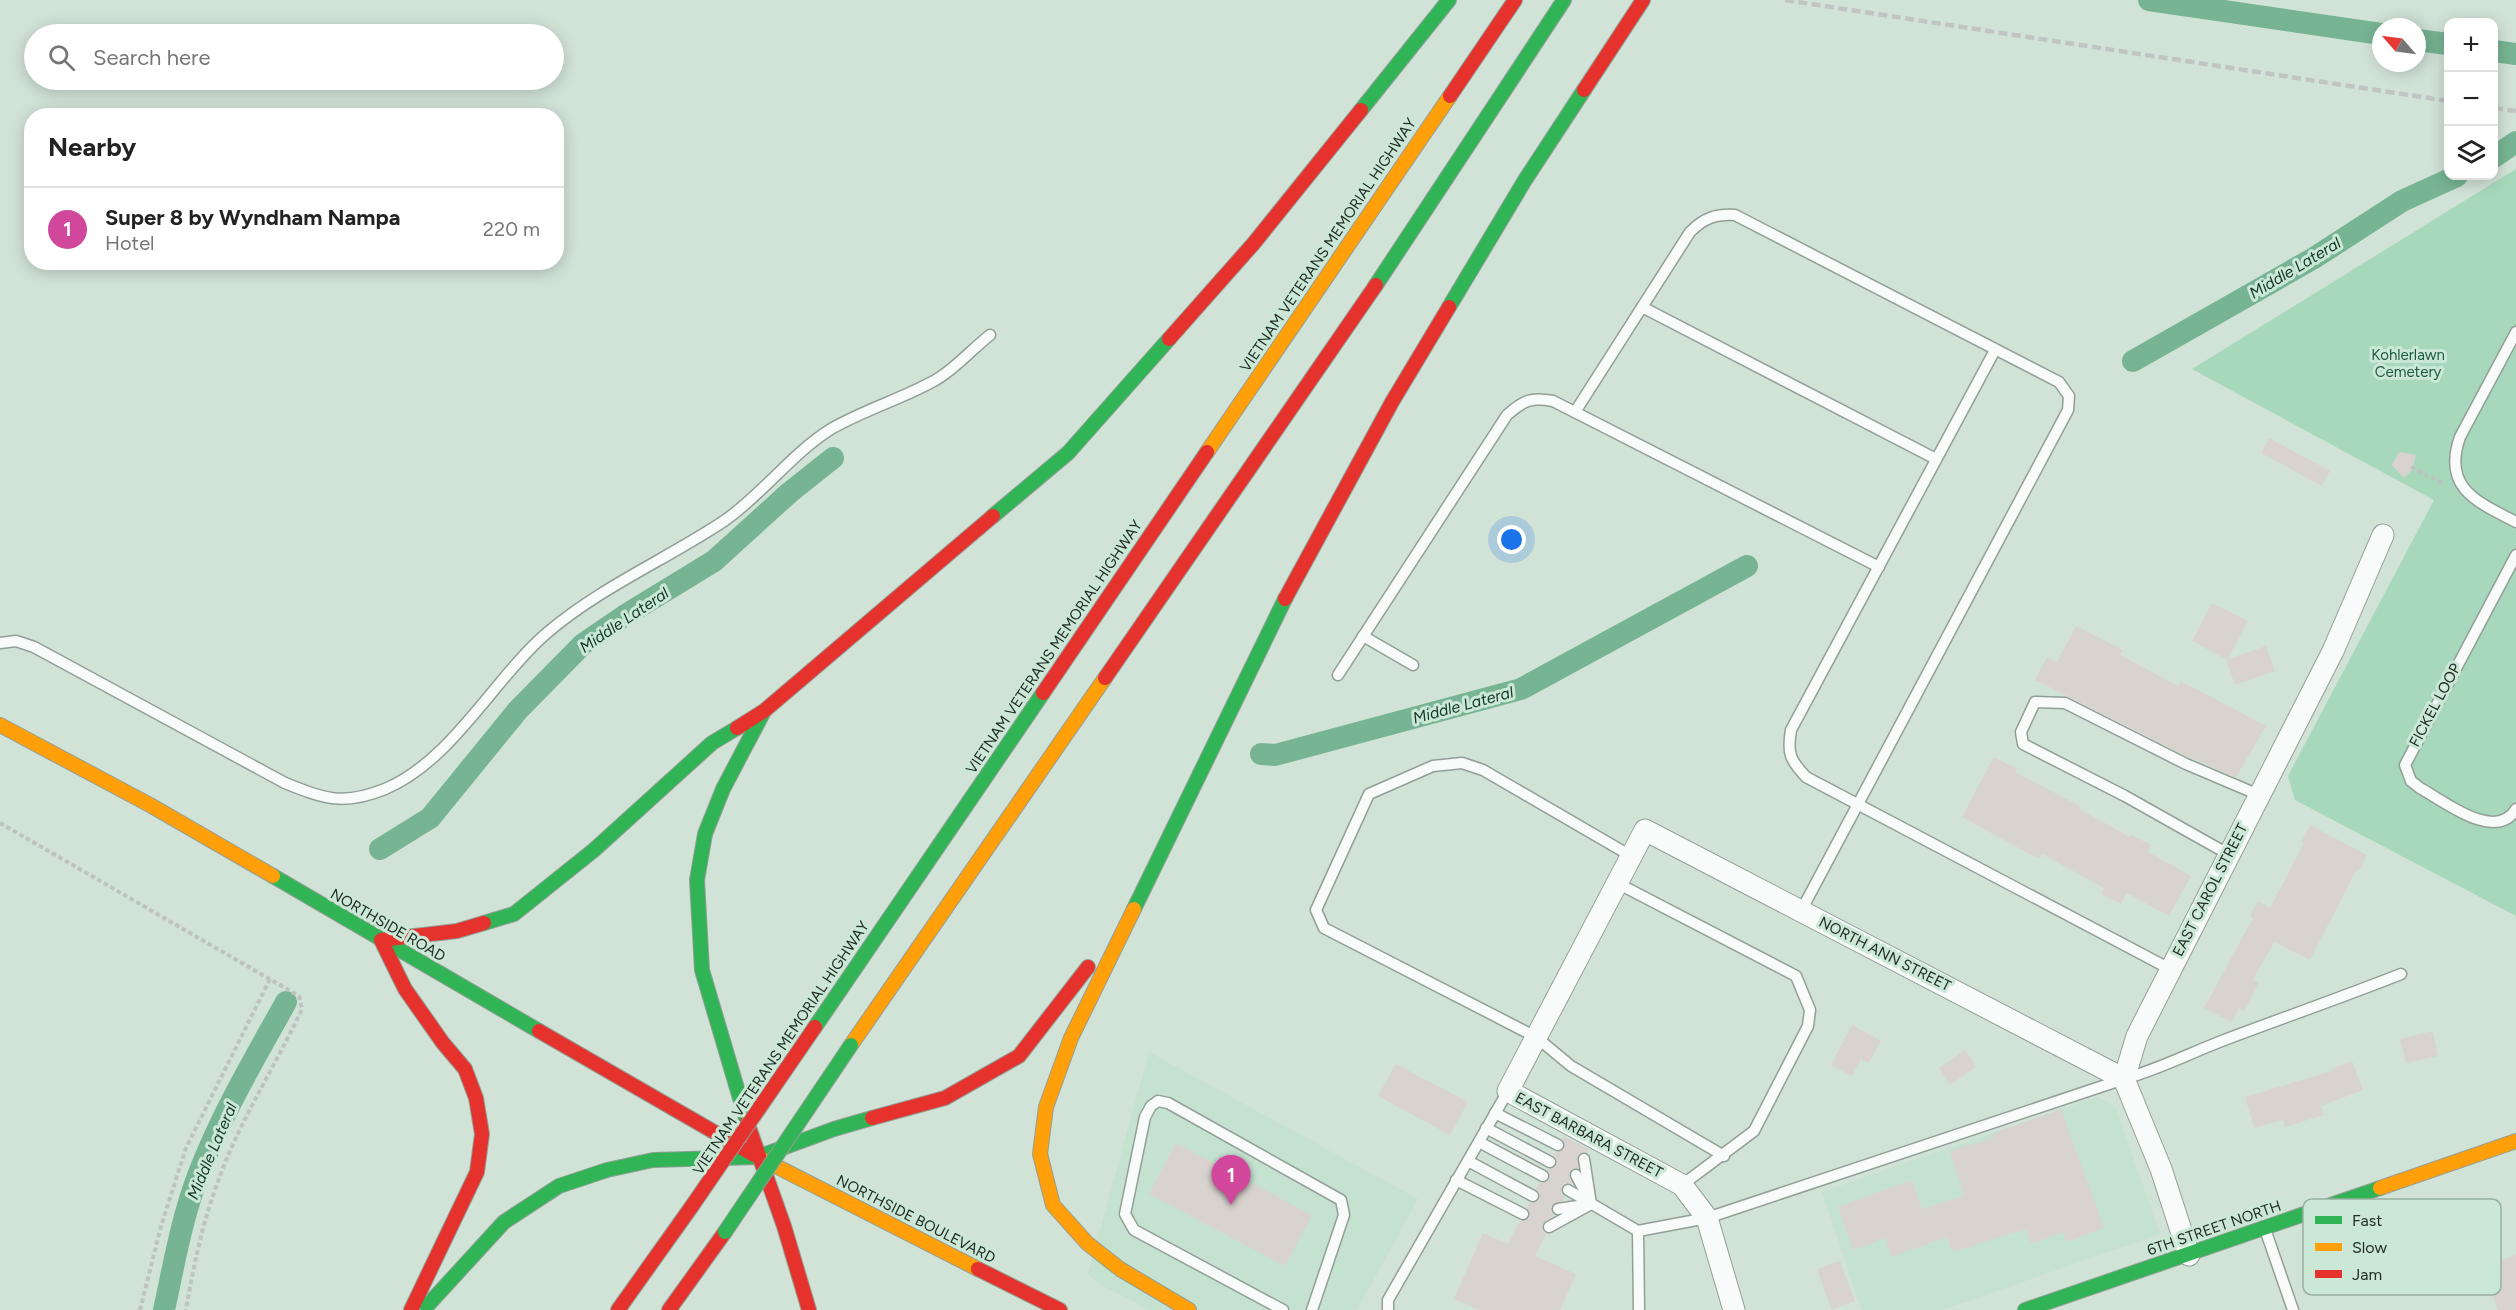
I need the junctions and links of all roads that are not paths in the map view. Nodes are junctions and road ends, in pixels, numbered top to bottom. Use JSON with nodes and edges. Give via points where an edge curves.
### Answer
{"nodes":[{"id":1,"x":1449,"y":0,"type":"edge"},
{"id":2,"x":1515,"y":0,"type":"edge"},
{"id":3,"x":1564,"y":0,"type":"edge"},
{"id":4,"x":1643,"y":0,"type":"edge"},
{"id":5,"x":1642,"y":307,"type":"junction"},
{"id":6,"x":2516,"y":332,"type":"edge"},
{"id":7,"x":990,"y":335,"type":"dead end"},
{"id":8,"x":1995,"y":350,"type":"junction"},
{"id":9,"x":1575,"y":412,"type":"junction"},
{"id":10,"x":1936,"y":459,"type":"junction"},
{"id":11,"x":2516,"y":522,"type":"edge"},
{"id":12,"x":2383,"y":535,"type":"dead end"},
{"id":13,"x":2516,"y":555,"type":"edge"},
{"id":14,"x":1879,"y":567,"type":"junction"},
{"id":15,"x":1364,"y":636,"type":"junction"},
{"id":16,"x":0,"y":643,"type":"edge"},
{"id":17,"x":1413,"y":665,"type":"dead end"},
{"id":18,"x":1338,"y":675,"type":"dead end"},
{"id":19,"x":764,"y":711,"type":"junction"},
{"id":20,"x":0,"y":725,"type":"edge"},
{"id":21,"x":2259,"y":795,"type":"junction"},
{"id":22,"x":1858,"y":805,"type":"junction"},
{"id":23,"x":2516,"y":809,"type":"edge"},
{"id":24,"x":1646,"y":830,"type":"joint"},
{"id":25,"x":2228,"y":854,"type":"junction"},
{"id":26,"x":1631,"y":856,"type":"junction"},
{"id":27,"x":1155,"y":869,"type":"junction"},
{"id":28,"x":1617,"y":883,"type":"junction"},
{"id":29,"x":1801,"y":911,"type":"junction"},
{"id":30,"x":381,"y":940,"type":"junction"},
{"id":31,"x":2170,"y":969,"type":"junction"},
{"id":32,"x":2401,"y":974,"type":"dead end"},
{"id":33,"x":1536,"y":1036,"type":"junction"},
{"id":34,"x":2124,"y":1079,"type":"junction"},
{"id":35,"x":1508,"y":1091,"type":"junction"},
{"id":36,"x":1495,"y":1113,"type":"junction"},
{"id":37,"x":1486,"y":1128,"type":"junction"},
{"id":38,"x":2516,"y":1141,"type":"edge"},
{"id":39,"x":1479,"y":1142,"type":"junction"},
{"id":40,"x":1558,"y":1145,"type":"dead end"},
{"id":41,"x":1724,"y":1156,"type":"junction"},
{"id":42,"x":758,"y":1157,"type":"junction"},
{"id":43,"x":1584,"y":1159,"type":"dead end"},
{"id":44,"x":1468,"y":1161,"type":"junction"},
{"id":45,"x":1550,"y":1162,"type":"dead end"},
{"id":46,"x":1576,"y":1175,"type":"dead end"},
{"id":47,"x":1543,"y":1176,"type":"dead end"},
{"id":48,"x":1456,"y":1180,"type":"junction"},
{"id":49,"x":1683,"y":1185,"type":"junction"},
{"id":50,"x":1568,"y":1190,"type":"dead end"},
{"id":51,"x":1533,"y":1196,"type":"dead end"},
{"id":52,"x":2349,"y":1199,"type":"edge"},
{"id":53,"x":1591,"y":1204,"type":"junction"},
{"id":54,"x":1558,"y":1209,"type":"dead end"},
{"id":55,"x":1523,"y":1214,"type":"dead end"},
{"id":56,"x":2303,"y":1215,"type":"edge"},
{"id":57,"x":1707,"y":1218,"type":"junction"},
{"id":58,"x":1549,"y":1227,"type":"dead end"},
{"id":59,"x":2265,"y":1228,"type":"junction"},
{"id":60,"x":1638,"y":1232,"type":"junction"},
{"id":61,"x":2189,"y":1255,"type":"junction"},
{"id":62,"x":411,"y":1310,"type":"edge"},
{"id":63,"x":423,"y":1310,"type":"edge"},
{"id":64,"x":618,"y":1310,"type":"edge"},
{"id":65,"x":669,"y":1310,"type":"edge"},
{"id":66,"x":808,"y":1310,"type":"edge"},
{"id":67,"x":1060,"y":1310,"type":"edge"},
{"id":68,"x":1189,"y":1310,"type":"edge"},
{"id":69,"x":1283,"y":1310,"type":"edge"},
{"id":70,"x":1312,"y":1310,"type":"edge"},
{"id":71,"x":1388,"y":1310,"type":"edge"},
{"id":72,"x":1639,"y":1310,"type":"edge"},
{"id":73,"x":1734,"y":1310,"type":"edge"},
{"id":74,"x":2025,"y":1310,"type":"edge"},
{"id":75,"x":2293,"y":1310,"type":"edge"}],
"edges":[{"from":1,"to":19,"type":"main road","via":[[1254,243],[1068,453]]},
{"from":2,"to":64,"type":"main road","name":"VIETNAM VETERANS MEMORIAL HIGHWAY","bridge":true},
{"from":3,"to":65,"type":"main road","bridge":true,"via":[[1378,282]]},
{"from":4,"to":27,"type":"main road","via":[[1525,180],[1392,402],[1292,584]]},
{"from":5,"to":8,"type":"lane","via":[[1700,222],[1718,214],[1735,216]]},
{"from":5,"to":9,"type":"lane"},
{"from":5,"to":10,"type":"lane"},
{"from":6,"to":11,"type":"lane","via":[[2460,437],[2454,466],[2462,487],[2479,503]]},
{"from":7,"to":16,"type":"lane","via":[[932,382],[832,429],[727,519],[605,591],[547,633],[452,738],[416,770],[386,788],[356,798],[325,799],[285,783],[34,647],[16,641]]},
{"from":8,"to":10,"type":"lane"},
{"from":8,"to":22,"type":"lane","via":[[2059,382],[2069,396],[2068,410]]},
{"from":9,"to":14,"type":"lane"},
{"from":9,"to":15,"type":"lane","via":[[1536,398],[1521,403],[1507,415]]},
{"from":10,"to":14,"type":"lane"},
{"from":12,"to":21,"type":"street","name":"EAST CAROL STREET","via":[[2333,651]]},
{"from":13,"to":23,"type":"lane","name":"FICKEL LOOP","via":[[2405,765],[2411,781],[2420,788],[2482,822],[2501,823]]},
{"from":14,"to":22,"type":"lane","via":[[1791,730],[1788,748],[1794,764],[1806,777]]},
{"from":15,"to":17,"type":"lane"},
{"from":15,"to":18,"type":"lane"},
{"from":19,"to":30,"type":"main road","via":[[712,743],[594,850],[514,914],[457,931]]},
{"from":19,"to":42,"type":"main road","via":[[723,789],[705,834],[697,880],[702,970]]},
{"from":20,"to":30,"type":"main road","name":"NORTHSIDE ROAD","via":[[150,805]]},
{"from":21,"to":25,"type":"street","name":"EAST CAROL STREET"},
{"from":21,"to":25,"type":"lane","via":[[2186,764],[2065,703],[2035,702],[2021,732],[2023,744]]},
{"from":22,"to":29,"type":"lane"},
{"from":22,"to":31,"type":"lane"},
{"from":24,"to":26,"type":"street","name":"EAST BARBARA STREET"},
{"from":24,"to":29,"type":"street","name":"NORTH ANN STREET"},
{"from":25,"to":31,"type":"street","name":"EAST CAROL STREET"},
{"from":26,"to":28,"type":"street","name":"EAST BARBARA STREET"},
{"from":26,"to":33,"type":"lane","via":[[1483,770],[1462,763],[1433,766],[1369,794],[1316,910],[1324,928]]},
{"from":27,"to":42,"type":"main road","via":[[1070,993],[1019,1056],[945,1098],[834,1129]]},
{"from":27,"to":68,"type":"main road","via":[[1071,1038],[1046,1107],[1040,1154],[1053,1204],[1088,1243],[1120,1269]]},
{"from":28,"to":33,"type":"street","name":"EAST BARBARA STREET"},
{"from":28,"to":41,"type":"lane","via":[[1796,976],[1804,993],[1810,1010],[1808,1026],[1754,1131]]},
{"from":29,"to":34,"type":"street","name":"NORTH ANN STREET"},
{"from":30,"to":42,"type":"main road","name":"NORTHSIDE ROAD"},
{"from":30,"to":62,"type":"main road","via":[[405,988],[465,1069],[476,1098],[482,1134],[477,1172]]},
{"from":31,"to":34,"type":"street","name":"EAST CAROL STREET","via":[[2137,1036]]},
{"from":32,"to":34,"type":"lane"},
{"from":33,"to":35,"type":"street","name":"EAST BARBARA STREET"},
{"from":33,"to":41,"type":"lane","via":[[1571,1066]]},
{"from":34,"to":57,"type":"lane"},
{"from":34,"to":61,"type":"street","via":[[2161,1169]]},
{"from":35,"to":36,"type":"lane"},
{"from":35,"to":49,"type":"street","name":"EAST BARBARA STREET"},
{"from":36,"to":37,"type":"lane"},
{"from":36,"to":40,"type":"lane"},
{"from":37,"to":39,"type":"lane"},
{"from":37,"to":45,"type":"lane"},
{"from":38,"to":52,"type":"main road","name":"6TH STREET NORTH"},
{"from":39,"to":44,"type":"lane"},
{"from":39,"to":47,"type":"lane"},
{"from":41,"to":49,"type":"lane"},
{"from":42,"to":63,"type":"main road","via":[[653,1160],[559,1186],[504,1222]]},
{"from":42,"to":66,"type":"main road","via":[[784,1226]]},
{"from":42,"to":67,"type":"main road","name":"NORTHSIDE BOULEVARD"},
{"from":43,"to":53,"type":"lane"},
{"from":44,"to":48,"type":"lane"},
{"from":44,"to":51,"type":"lane"},
{"from":46,"to":53,"type":"lane"},
{"from":48,"to":55,"type":"lane"},
{"from":48,"to":71,"type":"lane","via":[[1388,1300]]},
{"from":49,"to":57,"type":"street","name":"EAST BARBARA STREET"},
{"from":50,"to":53,"type":"lane"},
{"from":53,"to":54,"type":"lane"},
{"from":53,"to":58,"type":"lane"},
{"from":53,"to":60,"type":"lane"},
{"from":56,"to":59,"type":"main road","name":"6TH STREET NORTH"},
{"from":57,"to":60,"type":"lane"},
{"from":57,"to":73,"type":"street","name":"EAST BARBARA STREET"},
{"from":59,"to":61,"type":"main road","name":"6TH STREET NORTH"},
{"from":59,"to":75,"type":"lane"},
{"from":60,"to":72,"type":"lane"},
{"from":61,"to":74,"type":"main road","name":"6TH STREET NORTH"},
{"from":69,"to":70,"type":"lane","via":[[1134,1230],[1125,1214],[1145,1117],[1158,1101],[1341,1200],[1344,1215]]}]}
